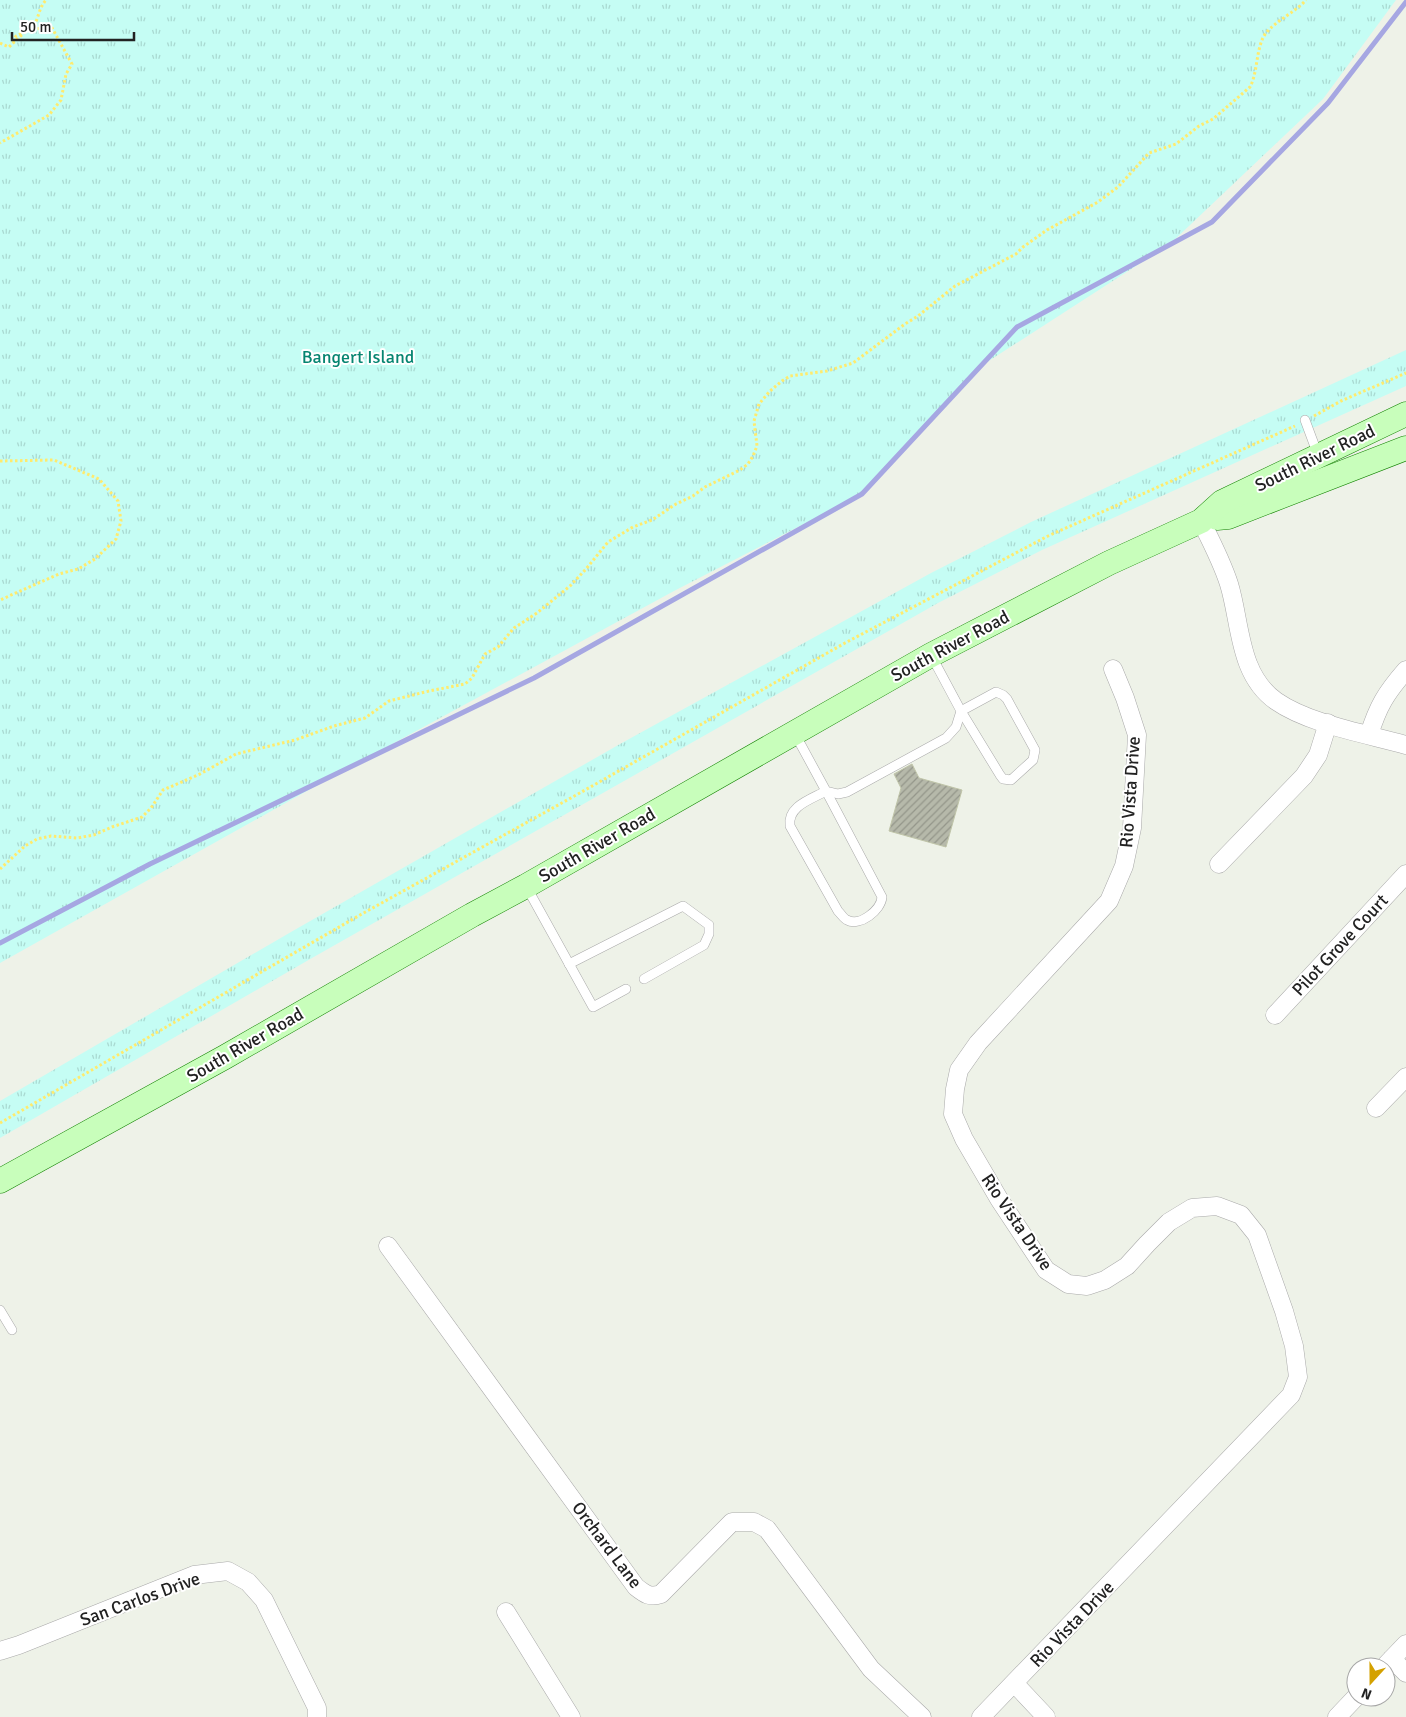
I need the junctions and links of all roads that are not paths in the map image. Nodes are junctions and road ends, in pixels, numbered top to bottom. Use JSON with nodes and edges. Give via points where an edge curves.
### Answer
{"nodes":[{"id":1,"x":1406,"y":414,"type":"edge"},
{"id":2,"x":1304,"y":420,"type":"road end"},
{"id":3,"x":1406,"y":426,"type":"edge"},
{"id":4,"x":1406,"y":448,"type":"edge"},
{"id":5,"x":1406,"y":457,"type":"edge"},
{"id":6,"x":1379,"y":460,"type":"junction"},
{"id":7,"x":1323,"y":465,"type":"junction"},
{"id":8,"x":1201,"y":521,"type":"junction"},
{"id":9,"x":931,"y":655,"type":"junction"},
{"id":10,"x":1112,"y":669,"type":"dead end"},
{"id":11,"x":1406,"y":670,"type":"edge"},
{"id":12,"x":961,"y":711,"type":"junction"},
{"id":13,"x":1328,"y":724,"type":"junction"},
{"id":14,"x":794,"y":731,"type":"junction"},
{"id":15,"x":1370,"y":735,"type":"junction"},
{"id":16,"x":1406,"y":745,"type":"edge"},
{"id":17,"x":826,"y":791,"type":"junction"},
{"id":18,"x":1219,"y":864,"type":"dead end"},
{"id":19,"x":1406,"y":874,"type":"edge"},
{"id":20,"x":526,"y":886,"type":"junction"},
{"id":21,"x":569,"y":964,"type":"junction"},
{"id":22,"x":644,"y":979,"type":"dead end"},
{"id":23,"x":626,"y":989,"type":"dead end"},
{"id":24,"x":1275,"y":1015,"type":"dead end"},
{"id":25,"x":1406,"y":1077,"type":"edge"},
{"id":26,"x":1376,"y":1108,"type":"dead end"},
{"id":27,"x":0,"y":1181,"type":"edge"},
{"id":28,"x":388,"y":1246,"type":"dead end"},
{"id":29,"x":0,"y":1310,"type":"edge"},
{"id":30,"x":12,"y":1330,"type":"dead end"},
{"id":31,"x":506,"y":1612,"type":"dead end"},
{"id":32,"x":1406,"y":1644,"type":"edge"},
{"id":33,"x":0,"y":1651,"type":"edge"},
{"id":34,"x":1394,"y":1657,"type":"edge"},
{"id":35,"x":1015,"y":1684,"type":"junction"},
{"id":36,"x":1346,"y":1707,"type":"edge"},
{"id":37,"x":318,"y":1717,"type":"edge"},
{"id":38,"x":571,"y":1717,"type":"edge"},
{"id":39,"x":922,"y":1717,"type":"edge"},
{"id":40,"x":981,"y":1717,"type":"edge"},
{"id":41,"x":1046,"y":1717,"type":"edge"},
{"id":42,"x":1337,"y":1717,"type":"edge"}],
"edges":[{"from":1,"to":7,"type":"main road","name":"South River Road"},
{"from":2,"to":7,"type":"lane"},
{"from":3,"to":7,"type":"main road"},
{"from":4,"to":6,"type":"main road","name":"South River Road"},
{"from":5,"to":6,"type":"main road"},
{"from":6,"to":7,"type":"main road","name":"South River Road"},
{"from":7,"to":8,"type":"main road","name":"South River Road","via":[[1228,517]]},
{"from":8,"to":9,"type":"main road","name":"South River Road","via":[[1109,563]]},
{"from":8,"to":13,"type":"street","via":[[1226,577],[1245,659],[1257,681],[1280,703]]},
{"from":9,"to":12,"type":"lane"},
{"from":9,"to":14,"type":"main road","name":"South River Road"},
{"from":10,"to":35,"type":"street","name":"Rio Vista Drive","via":[[1126,698],[1137,735],[1132,828],[1124,866],[1110,901],[978,1042],[959,1070],[953,1114],[1004,1208],[1046,1270],[1068,1284],[1087,1286],[1105,1280],[1127,1266],[1169,1222],[1192,1208],[1218,1206],[1241,1215],[1257,1235],[1275,1285],[1294,1346],[1298,1377],[1291,1395]]},
{"from":11,"to":15,"type":"street","via":[[1385,695]]},
{"from":12,"to":12,"type":"lane","via":[[1003,779],[1011,780],[1033,760],[1033,746],[1003,695],[991,693]]},
{"from":12,"to":17,"type":"lane","via":[[956,727],[946,738],[847,792]]},
{"from":13,"to":15,"type":"street"},
{"from":13,"to":18,"type":"street","via":[[1318,755],[1304,776]]},
{"from":14,"to":17,"type":"lane"},
{"from":14,"to":20,"type":"main road","name":"South River Road"},
{"from":15,"to":16,"type":"street"},
{"from":17,"to":17,"type":"lane","via":[[882,897],[880,907],[857,922],[847,920],[838,911],[790,826],[792,812]]},
{"from":19,"to":24,"type":"street","name":"Pilot Grove Court"},
{"from":20,"to":21,"type":"lane"},
{"from":20,"to":27,"type":"main road","name":"South River Road"},
{"from":21,"to":22,"type":"lane","via":[[682,906],[709,925],[704,945]]},
{"from":21,"to":23,"type":"lane","via":[[593,1007]]},
{"from":25,"to":26,"type":"street"},
{"from":28,"to":39,"type":"street","name":"Orchard Lane","via":[[636,1587],[647,1596],[661,1594],[732,1522],[754,1522],[767,1529],[871,1669]]},
{"from":29,"to":30,"type":"lane"},
{"from":31,"to":38,"type":"street"},
{"from":32,"to":34,"type":"street"},
{"from":33,"to":37,"type":"street","name":"San Carlos Drive","via":[[194,1575],[228,1571],[248,1582],[264,1600],[317,1708]]},
{"from":35,"to":40,"type":"street","name":"Rio Vista Drive"},
{"from":35,"to":41,"type":"street"},
{"from":36,"to":42,"type":"street"}]}
